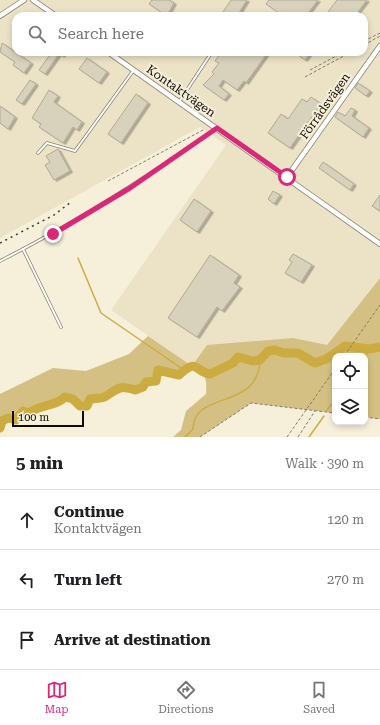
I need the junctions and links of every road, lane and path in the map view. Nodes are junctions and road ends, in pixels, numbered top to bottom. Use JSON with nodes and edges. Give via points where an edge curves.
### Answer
{"nodes":[{"id":1,"x":24,"y":0,"type":"edge"},
{"id":2,"x":33,"y":0,"type":"edge"},
{"id":3,"x":50,"y":12,"type":"edge"},
{"id":4,"x":0,"y":16,"type":"edge"},
{"id":5,"x":380,"y":33,"type":"edge"},
{"id":6,"x":380,"y":36,"type":"edge"},
{"id":7,"x":368,"y":39,"type":"edge"},
{"id":8,"x":368,"y":43,"type":"edge"},
{"id":9,"x":380,"y":46,"type":"edge"},
{"id":10,"x":114,"y":56,"type":"edge"},
{"id":11,"x":209,"y":56,"type":"edge"},
{"id":12,"x":336,"y":56,"type":"edge"},
{"id":13,"x":344,"y":56,"type":"edge"},
{"id":14,"x":134,"y":70,"type":"junction"},
{"id":15,"x":310,"y":70,"type":"dead end"},
{"id":16,"x":305,"y":77,"type":"dead end"},
{"id":17,"x":179,"y":102,"type":"junction"},
{"id":18,"x":217,"y":128,"type":"junction"},
{"id":19,"x":205,"y":129,"type":"dead end"},
{"id":20,"x":38,"y":153,"type":"dead end"},
{"id":21,"x":287,"y":177,"type":"junction"},
{"id":22,"x":108,"y":181,"type":"dead end"},
{"id":23,"x":380,"y":244,"type":"edge"},
{"id":24,"x":23,"y":249,"type":"junction"},
{"id":25,"x":0,"y":261,"type":"edge"},
{"id":26,"x":380,"y":305,"type":"edge"},
{"id":27,"x":60,"y":327,"type":"dead end"},
{"id":28,"x":346,"y":353,"type":"edge"},
{"id":29,"x":332,"y":372,"type":"edge"},
{"id":30,"x":306,"y":409,"type":"junction"},
{"id":31,"x":316,"y":411,"type":"junction"},
{"id":32,"x":332,"y":413,"type":"edge"},
{"id":33,"x":368,"y":417,"type":"edge"},
{"id":34,"x":380,"y":419,"type":"edge"},
{"id":35,"x":200,"y":437,"type":"edge"},
{"id":36,"x":287,"y":437,"type":"edge"},
{"id":37,"x":298,"y":437,"type":"edge"}],
"edges":[{"from":1,"to":4,"type":"street"},
{"from":2,"to":3,"type":"street"},
{"from":5,"to":7,"type":"path"},
{"from":6,"to":8,"type":"path"},
{"from":9,"to":21,"type":"street","name":"Förrådsvägen"},
{"from":10,"to":14,"type":"street","name":"Kontaktvägen"},
{"from":11,"to":17,"type":"lane"},
{"from":12,"to":15,"type":"path"},
{"from":13,"to":16,"type":"path"},
{"from":14,"to":17,"type":"street","name":"Kontaktvägen"},
{"from":14,"to":20,"type":"lane","via":[[75,151],[48,143]]},
{"from":17,"to":18,"type":"street","name":"Kontaktvägen"},
{"from":18,"to":21,"type":"street","name":"Kontaktvägen"},
{"from":18,"to":24,"type":"lane","via":[[130,188]]},
{"from":19,"to":22,"type":"path"},
{"from":21,"to":23,"type":"street","name":"Kontaktvägen"},
{"from":24,"to":25,"type":"lane"},
{"from":24,"to":27,"type":"lane"},
{"from":26,"to":28,"type":"path"},
{"from":29,"to":30,"type":"path"},
{"from":30,"to":31,"type":"path"},
{"from":30,"to":35,"type":"path","via":[[251,402]]},
{"from":30,"to":36,"type":"path"},
{"from":31,"to":32,"type":"path"},
{"from":31,"to":37,"type":"path"},
{"from":33,"to":34,"type":"path"}]}
